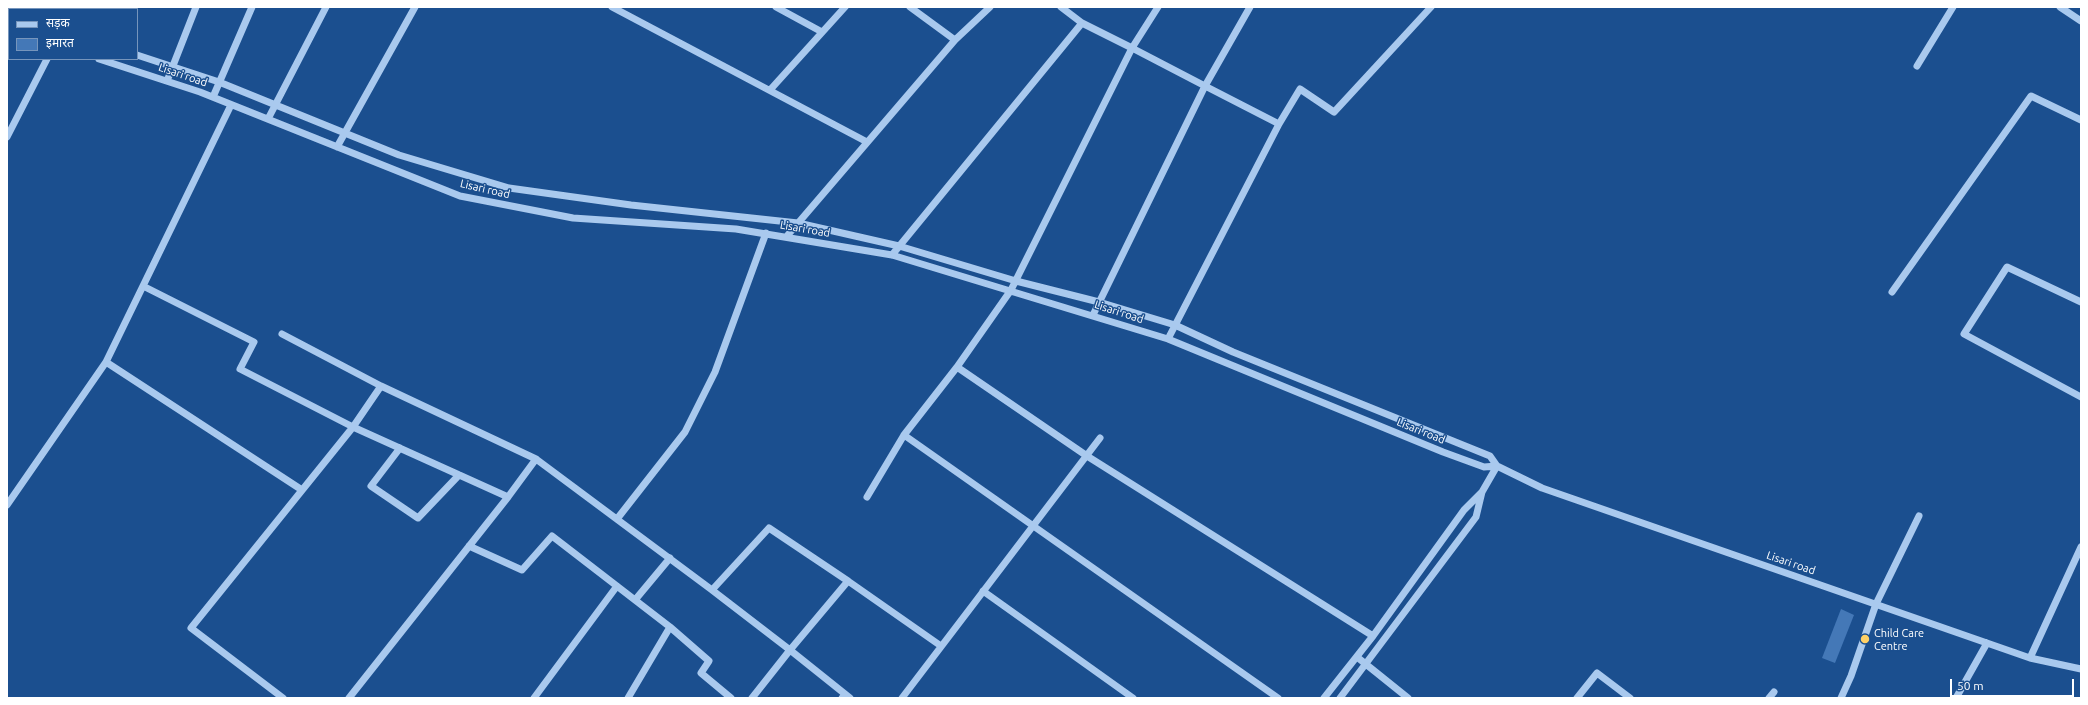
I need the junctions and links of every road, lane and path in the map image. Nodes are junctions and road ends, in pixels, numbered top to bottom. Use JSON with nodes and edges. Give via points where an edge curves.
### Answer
{"nodes":[{"id":1,"x":196,"y":7,"type":"edge"},
{"id":2,"x":252,"y":7,"type":"edge"},
{"id":3,"x":326,"y":7,"type":"edge"},
{"id":4,"x":415,"y":7,"type":"edge"},
{"id":5,"x":612,"y":7,"type":"edge"},
{"id":6,"x":776,"y":7,"type":"edge"},
{"id":7,"x":845,"y":7,"type":"edge"},
{"id":8,"x":910,"y":7,"type":"edge"},
{"id":9,"x":990,"y":7,"type":"edge"},
{"id":10,"x":1061,"y":7,"type":"edge"},
{"id":11,"x":1158,"y":7,"type":"edge"},
{"id":12,"x":1250,"y":7,"type":"edge"},
{"id":13,"x":1431,"y":7,"type":"edge"},
{"id":14,"x":1953,"y":7,"type":"edge"},
{"id":15,"x":2060,"y":7,"type":"edge"},
{"id":16,"x":2081,"y":21,"type":"edge"},
{"id":17,"x":1082,"y":23,"type":"junction"},
{"id":18,"x":822,"y":32,"type":"junction"},
{"id":19,"x":955,"y":40,"type":"junction"},
{"id":20,"x":1132,"y":48,"type":"junction"},
{"id":21,"x":138,"y":55,"type":"edge"},
{"id":22,"x":46,"y":60,"type":"edge"},
{"id":23,"x":102,"y":60,"type":"edge"},
{"id":24,"x":1917,"y":66,"type":"dead end"},
{"id":25,"x":172,"y":68,"type":"junction"},
{"id":26,"x":167,"y":81,"type":"junction"},
{"id":27,"x":220,"y":82,"type":"junction"},
{"id":28,"x":1205,"y":86,"type":"junction"},
{"id":29,"x":770,"y":90,"type":"junction"},
{"id":30,"x":213,"y":97,"type":"junction"},
{"id":31,"x":231,"y":104,"type":"junction"},
{"id":32,"x":276,"y":104,"type":"junction"},
{"id":33,"x":268,"y":119,"type":"junction"},
{"id":34,"x":2081,"y":120,"type":"edge"},
{"id":35,"x":1279,"y":124,"type":"junction"},
{"id":36,"x":344,"y":134,"type":"junction"},
{"id":37,"x":7,"y":138,"type":"edge"},
{"id":38,"x":867,"y":142,"type":"junction"},
{"id":39,"x":337,"y":147,"type":"junction"},
{"id":40,"x":798,"y":223,"type":"junction"},
{"id":41,"x":766,"y":233,"type":"junction"},
{"id":42,"x":787,"y":236,"type":"junction"},
{"id":43,"x":899,"y":246,"type":"junction"},
{"id":44,"x":892,"y":255,"type":"junction"},
{"id":45,"x":1016,"y":281,"type":"junction"},
{"id":46,"x":143,"y":286,"type":"junction"},
{"id":47,"x":1011,"y":290,"type":"junction"},
{"id":48,"x":1892,"y":292,"type":"dead end"},
{"id":49,"x":1099,"y":302,"type":"junction"},
{"id":50,"x":2081,"y":302,"type":"edge"},
{"id":51,"x":1092,"y":314,"type":"junction"},
{"id":52,"x":1175,"y":325,"type":"junction"},
{"id":53,"x":282,"y":334,"type":"dead end"},
{"id":54,"x":1168,"y":339,"type":"junction"},
{"id":55,"x":106,"y":362,"type":"junction"},
{"id":56,"x":958,"y":367,"type":"junction"},
{"id":57,"x":381,"y":386,"type":"junction"},
{"id":58,"x":2081,"y":396,"type":"edge"},
{"id":59,"x":353,"y":427,"type":"junction"},
{"id":60,"x":904,"y":435,"type":"junction"},
{"id":61,"x":1100,"y":438,"type":"dead end"},
{"id":62,"x":400,"y":448,"type":"junction"},
{"id":63,"x":1087,"y":456,"type":"junction"},
{"id":64,"x":536,"y":459,"type":"junction"},
{"id":65,"x":1497,"y":466,"type":"junction"},
{"id":66,"x":459,"y":475,"type":"junction"},
{"id":67,"x":302,"y":490,"type":"junction"},
{"id":68,"x":1482,"y":492,"type":"junction"},
{"id":69,"x":508,"y":497,"type":"junction"},
{"id":70,"x":867,"y":497,"type":"dead end"},
{"id":71,"x":7,"y":505,"type":"edge"},
{"id":72,"x":1919,"y":516,"type":"dead end"},
{"id":73,"x":617,"y":518,"type":"junction"},
{"id":74,"x":1034,"y":525,"type":"junction"},
{"id":75,"x":469,"y":546,"type":"junction"},
{"id":76,"x":2081,"y":547,"type":"edge"},
{"id":77,"x":670,"y":558,"type":"junction"},
{"id":78,"x":1429,"y":558,"type":"junction"},
{"id":79,"x":1440,"y":566,"type":"junction"},
{"id":80,"x":848,"y":581,"type":"junction"},
{"id":81,"x":617,"y":586,"type":"junction"},
{"id":82,"x":712,"y":590,"type":"junction"},
{"id":83,"x":983,"y":591,"type":"junction"},
{"id":84,"x":635,"y":600,"type":"junction"},
{"id":85,"x":1876,"y":604,"type":"junction"},
{"id":86,"x":670,"y":627,"type":"junction"},
{"id":87,"x":1373,"y":636,"type":"junction"},
{"id":88,"x":1987,"y":643,"type":"junction"},
{"id":89,"x":941,"y":646,"type":"junction"},
{"id":90,"x":790,"y":650,"type":"junction"},
{"id":91,"x":1357,"y":657,"type":"junction"},
{"id":92,"x":2030,"y":658,"type":"junction"},
{"id":93,"x":1366,"y":665,"type":"junction"},
{"id":94,"x":2081,"y":669,"type":"edge"},
{"id":95,"x":1774,"y":692,"type":"dead end"},
{"id":96,"x":846,"y":697,"type":"edge"},
{"id":97,"x":283,"y":698,"type":"edge"},
{"id":98,"x":349,"y":698,"type":"edge"},
{"id":99,"x":534,"y":698,"type":"edge"},
{"id":100,"x":628,"y":698,"type":"edge"},
{"id":101,"x":731,"y":698,"type":"edge"},
{"id":102,"x":752,"y":698,"type":"edge"},
{"id":103,"x":902,"y":698,"type":"edge"},
{"id":104,"x":1133,"y":698,"type":"edge"},
{"id":105,"x":1278,"y":698,"type":"edge"},
{"id":106,"x":1324,"y":698,"type":"edge"},
{"id":107,"x":1340,"y":698,"type":"edge"},
{"id":108,"x":1408,"y":698,"type":"edge"},
{"id":109,"x":1577,"y":698,"type":"edge"},
{"id":110,"x":1630,"y":698,"type":"edge"},
{"id":111,"x":1769,"y":698,"type":"edge"},
{"id":112,"x":1841,"y":698,"type":"edge"},
{"id":113,"x":1956,"y":698,"type":"edge"}],
"edges":[{"from":1,"to":25,"type":"street"},
{"from":2,"to":27,"type":"street"},
{"from":3,"to":32,"type":"street"},
{"from":4,"to":36,"type":"street"},
{"from":5,"to":29,"type":"street"},
{"from":6,"to":18,"type":"street"},
{"from":7,"to":18,"type":"street"},
{"from":8,"to":19,"type":"street"},
{"from":9,"to":19,"type":"street"},
{"from":10,"to":17,"type":"street"},
{"from":11,"to":20,"type":"street"},
{"from":12,"to":28,"type":"street"},
{"from":13,"to":35,"type":"street","via":[[1334,112],[1300,88]]},
{"from":14,"to":24,"type":"street"},
{"from":15,"to":16,"type":"street"},
{"from":17,"to":20,"type":"street"},
{"from":17,"to":43,"type":"street"},
{"from":18,"to":29,"type":"street"},
{"from":19,"to":38,"type":"street"},
{"from":20,"to":28,"type":"street"},
{"from":20,"to":45,"type":"street"},
{"from":21,"to":25,"type":"street","name":"Lisari road"},
{"from":22,"to":37,"type":"street"},
{"from":23,"to":26,"type":"street","name":"Lisari road"},
{"from":25,"to":26,"type":"street"},
{"from":25,"to":27,"type":"street","name":"Lisari road"},
{"from":26,"to":30,"type":"street","name":"Lisari road"},
{"from":27,"to":30,"type":"street"},
{"from":27,"to":32,"type":"street","name":"Lisari road"},
{"from":28,"to":35,"type":"street"},
{"from":28,"to":49,"type":"street"},
{"from":29,"to":38,"type":"street"},
{"from":30,"to":31,"type":"street","name":"Lisari road"},
{"from":31,"to":33,"type":"street","name":"Lisari road"},
{"from":31,"to":46,"type":"street"},
{"from":32,"to":33,"type":"street"},
{"from":32,"to":36,"type":"street","name":"Lisari road"},
{"from":33,"to":39,"type":"street","name":"Lisari road"},
{"from":34,"to":48,"type":"street","via":[[2031,96]]},
{"from":35,"to":52,"type":"street"},
{"from":36,"to":39,"type":"street"},
{"from":36,"to":40,"type":"street","name":"Lisari road","via":[[399,155],[509,188],[631,205]]},
{"from":38,"to":40,"type":"street"},
{"from":39,"to":41,"type":"street","name":"Lisari road","via":[[460,196],[573,218]]},
{"from":40,"to":42,"type":"street"},
{"from":40,"to":43,"type":"street","name":"Lisari road"},
{"from":41,"to":42,"type":"street","name":"Lisari road"},
{"from":41,"to":73,"type":"street","via":[[715,372],[686,432]]},
{"from":42,"to":44,"type":"street","name":"Lisari road"},
{"from":43,"to":44,"type":"street"},
{"from":43,"to":45,"type":"street","name":"Lisari road"},
{"from":44,"to":47,"type":"street","name":"Lisari road"},
{"from":45,"to":47,"type":"street"},
{"from":45,"to":49,"type":"street","name":"Lisari road"},
{"from":46,"to":55,"type":"street"},
{"from":46,"to":59,"type":"street","via":[[254,342],[240,369]]},
{"from":47,"to":51,"type":"street","name":"Lisari road"},
{"from":47,"to":56,"type":"street"},
{"from":49,"to":51,"type":"street"},
{"from":49,"to":52,"type":"street","name":"Lisari road"},
{"from":50,"to":58,"type":"street","via":[[2007,267],[1964,334]]},
{"from":51,"to":54,"type":"street","name":"Lisari road"},
{"from":52,"to":54,"type":"street"},
{"from":52,"to":65,"type":"street","name":"Lisari road","via":[[1233,352],[1490,456]]},
{"from":53,"to":57,"type":"street"},
{"from":54,"to":65,"type":"street","name":"Lisari road","via":[[1443,452],[1484,467]]},
{"from":55,"to":67,"type":"street"},
{"from":55,"to":71,"type":"street"},
{"from":56,"to":60,"type":"street"},
{"from":56,"to":63,"type":"street"},
{"from":57,"to":59,"type":"street"},
{"from":57,"to":64,"type":"street"},
{"from":59,"to":62,"type":"street"},
{"from":59,"to":67,"type":"street"},
{"from":60,"to":70,"type":"street"},
{"from":60,"to":74,"type":"street"},
{"from":61,"to":63,"type":"street"},
{"from":62,"to":66,"type":"street"},
{"from":62,"to":66,"type":"street","via":[[371,486],[418,518]]},
{"from":63,"to":74,"type":"street"},
{"from":63,"to":87,"type":"street"},
{"from":64,"to":69,"type":"street"},
{"from":64,"to":73,"type":"street"},
{"from":65,"to":68,"type":"street"},
{"from":65,"to":85,"type":"street","name":"Lisari road","via":[[1542,488]]},
{"from":66,"to":69,"type":"street"},
{"from":67,"to":97,"type":"street","via":[[191,628]]},
{"from":68,"to":78,"type":"street","via":[[1464,510]]},
{"from":68,"to":79,"type":"street","via":[[1476,517]]},
{"from":69,"to":75,"type":"street"},
{"from":72,"to":85,"type":"street"},
{"from":73,"to":77,"type":"street"},
{"from":74,"to":83,"type":"street"},
{"from":74,"to":105,"type":"street"},
{"from":75,"to":81,"type":"street","via":[[522,570],[552,536]]},
{"from":75,"to":98,"type":"street"},
{"from":76,"to":92,"type":"street"},
{"from":77,"to":82,"type":"street"},
{"from":77,"to":84,"type":"street"},
{"from":78,"to":79,"type":"street"},
{"from":78,"to":87,"type":"street"},
{"from":79,"to":93,"type":"street"},
{"from":80,"to":82,"type":"street","via":[[769,528]]},
{"from":80,"to":89,"type":"street"},
{"from":80,"to":90,"type":"street"},
{"from":81,"to":84,"type":"street"},
{"from":81,"to":99,"type":"street"},
{"from":82,"to":90,"type":"street"},
{"from":83,"to":89,"type":"street"},
{"from":83,"to":104,"type":"street"},
{"from":84,"to":86,"type":"street"},
{"from":85,"to":88,"type":"street","name":"Lisari road"},
{"from":85,"to":112,"type":"street"},
{"from":86,"to":100,"type":"street"},
{"from":86,"to":101,"type":"street","via":[[709,661],[701,673]]},
{"from":87,"to":91,"type":"street"},
{"from":88,"to":92,"type":"street","name":"Lisari road"},
{"from":88,"to":113,"type":"street"},
{"from":89,"to":103,"type":"street"},
{"from":90,"to":96,"type":"street"},
{"from":90,"to":102,"type":"street"},
{"from":91,"to":93,"type":"street"},
{"from":91,"to":106,"type":"street"},
{"from":92,"to":94,"type":"street","name":"Lisari road"},
{"from":93,"to":107,"type":"street"},
{"from":93,"to":108,"type":"street"},
{"from":95,"to":111,"type":"street"},
{"from":109,"to":110,"type":"street","via":[[1597,673]]}]}
